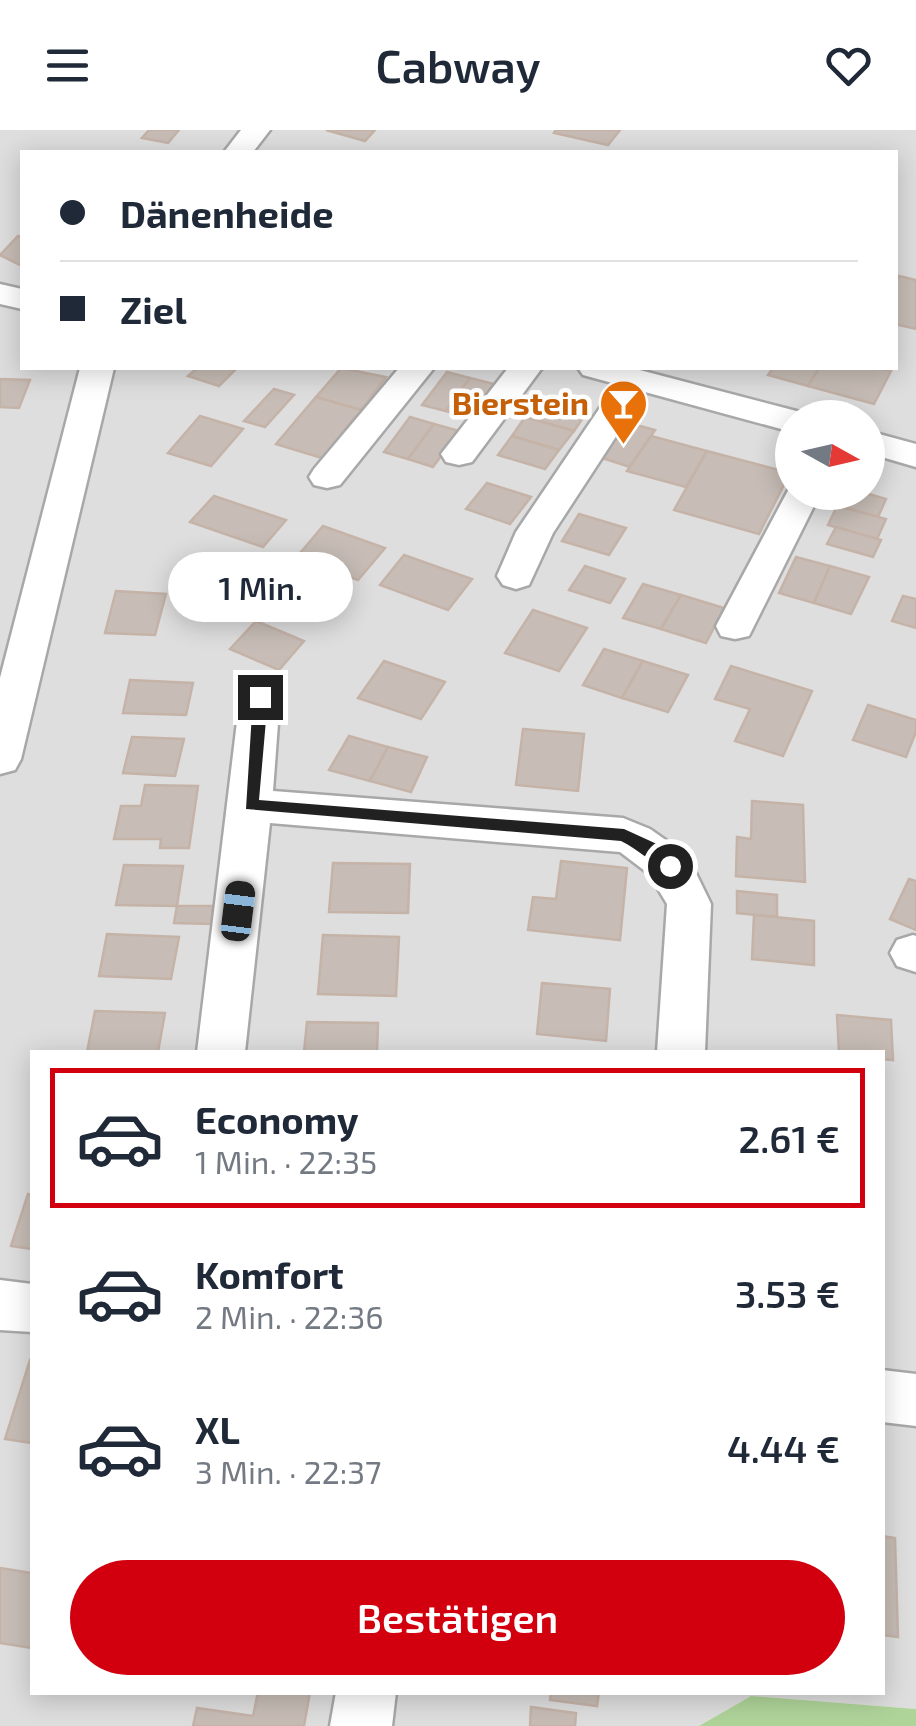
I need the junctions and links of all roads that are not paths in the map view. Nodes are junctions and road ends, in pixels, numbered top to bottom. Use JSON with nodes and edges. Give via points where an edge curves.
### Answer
{"nodes":[{"id":1,"x":256,"y":130,"type":"edge"},
{"id":2,"x":240,"y":150,"type":"edge"},
{"id":3,"x":96,"y":370,"type":"edge"},
{"id":4,"x":415,"y":370,"type":"edge"},
{"id":5,"x":523,"y":370,"type":"edge"},
{"id":6,"x":602,"y":370,"type":"edge"},
{"id":7,"x":636,"y":379,"type":"junction"},
{"id":8,"x":709,"y":382,"type":"edge"},
{"id":9,"x":775,"y":414,"type":"edge"},
{"id":10,"x":885,"y":444,"type":"edge"},
{"id":11,"x":913,"y":447,"type":"edge"},
{"id":12,"x":459,"y":454,"type":"dead end"},
{"id":13,"x":327,"y":478,"type":"dead end"},
{"id":14,"x":794,"y":510,"type":"edge"},
{"id":15,"x":516,"y":576,"type":"dead end"},
{"id":16,"x":735,"y":626,"type":"dead end"},
{"id":17,"x":8,"y":690,"type":"edge"},
{"id":18,"x":260,"y":697,"type":"dead end"},
{"id":19,"x":0,"y":759,"type":"edge"},
{"id":20,"x":251,"y":805,"type":"junction"},
{"id":21,"x":221,"y":1050,"type":"edge"},
{"id":22,"x":680,"y":1050,"type":"edge"},
{"id":23,"x":0,"y":1305,"type":"edge"},
{"id":24,"x":30,"y":1308,"type":"edge"},
{"id":25,"x":885,"y":1396,"type":"edge"},
{"id":26,"x":916,"y":1400,"type":"edge"},
{"id":27,"x":366,"y":1695,"type":"edge"},
{"id":28,"x":361,"y":1726,"type":"edge"}],
"edges":[{"from":1,"to":2,"type":"street"},
{"from":3,"to":17,"type":"street"},
{"from":4,"to":13,"type":"street"},
{"from":5,"to":12,"type":"street"},
{"from":6,"to":7,"type":"street"},
{"from":7,"to":8,"type":"street"},
{"from":7,"to":15,"type":"street","via":[[535,532]]},
{"from":8,"to":9,"type":"street"},
{"from":10,"to":11,"type":"street"},
{"from":14,"to":16,"type":"street"},
{"from":17,"to":19,"type":"street"},
{"from":18,"to":20,"type":"street"},
{"from":20,"to":21,"type":"street"},
{"from":20,"to":22,"type":"street","via":[[624,835],[653,849],[682,884],[688,904]]},
{"from":23,"to":24,"type":"street"},
{"from":25,"to":26,"type":"street"},
{"from":27,"to":28,"type":"street"}]}
